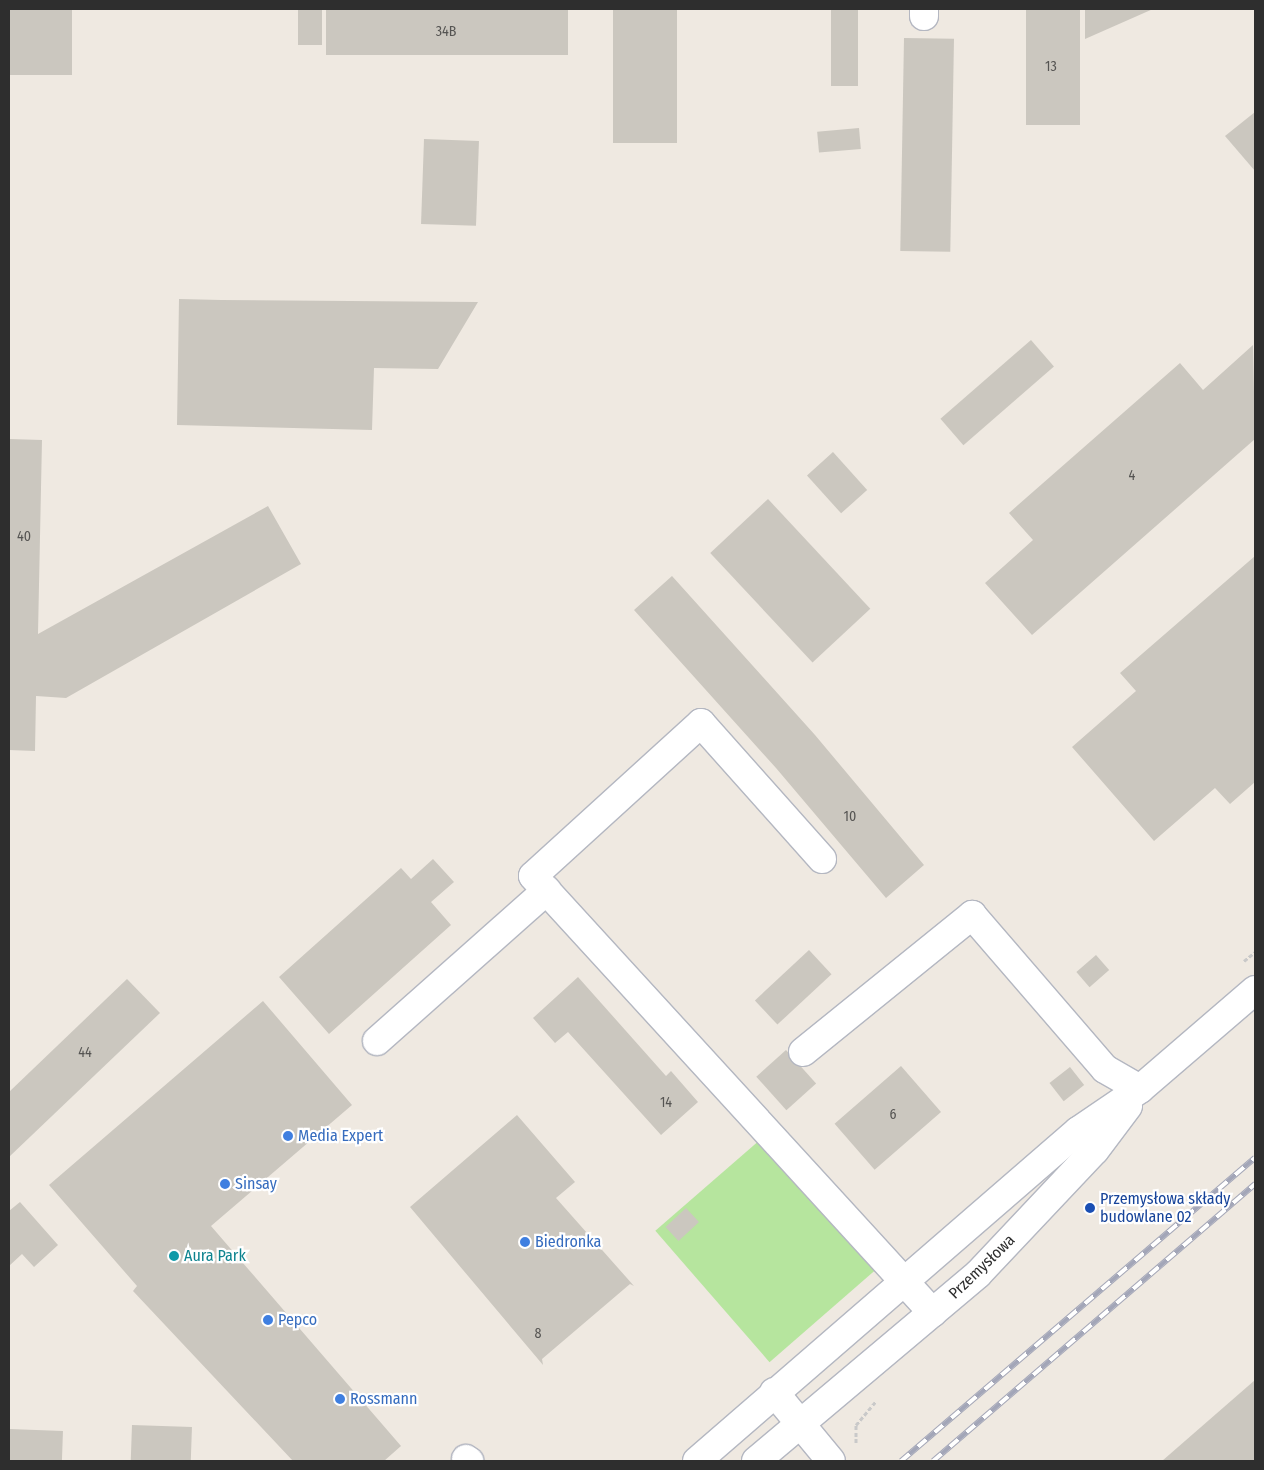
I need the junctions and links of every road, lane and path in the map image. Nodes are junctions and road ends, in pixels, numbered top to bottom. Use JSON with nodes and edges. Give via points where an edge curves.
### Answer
{"nodes":[{"id":1,"x":822,"y":859,"type":"dead end"},
{"id":2,"x":546,"y":890,"type":"junction"},
{"id":3,"x":1255,"y":990,"type":"edge"},
{"id":4,"x":377,"y":1042,"type":"dead end"},
{"id":5,"x":803,"y":1052,"type":"dead end"},
{"id":6,"x":1140,"y":1089,"type":"junction"},
{"id":7,"x":906,"y":1280,"type":"junction"},
{"id":8,"x":933,"y":1313,"type":"junction"},
{"id":9,"x":774,"y":1392,"type":"junction"},
{"id":10,"x":801,"y":1422,"type":"junction"},
{"id":11,"x":697,"y":1461,"type":"edge"},
{"id":12,"x":756,"y":1461,"type":"edge"},
{"id":13,"x":831,"y":1461,"type":"edge"}],
"edges":[{"from":1,"to":2,"type":"street","via":[[701,723],[533,876]]},
{"from":2,"to":4,"type":"street"},
{"from":2,"to":7,"type":"street"},
{"from":3,"to":6,"type":"street","name":"Przemysłowa"},
{"from":5,"to":6,"type":"street","via":[[972,915],[1105,1070]]},
{"from":6,"to":7,"type":"street","name":"Przemysłowa","via":[[1078,1131]]},
{"from":6,"to":8,"type":"street","name":"Przemysłowa","via":[[1078,1169],[978,1274]]},
{"from":7,"to":8,"type":"street"},
{"from":7,"to":9,"type":"street","name":"Przemysłowa"},
{"from":8,"to":10,"type":"street","name":"Przemysłowa"},
{"from":9,"to":10,"type":"street"},
{"from":9,"to":11,"type":"street","name":"Przemysłowa"},
{"from":10,"to":12,"type":"street","name":"Przemysłowa"},
{"from":10,"to":13,"type":"street"}]}
